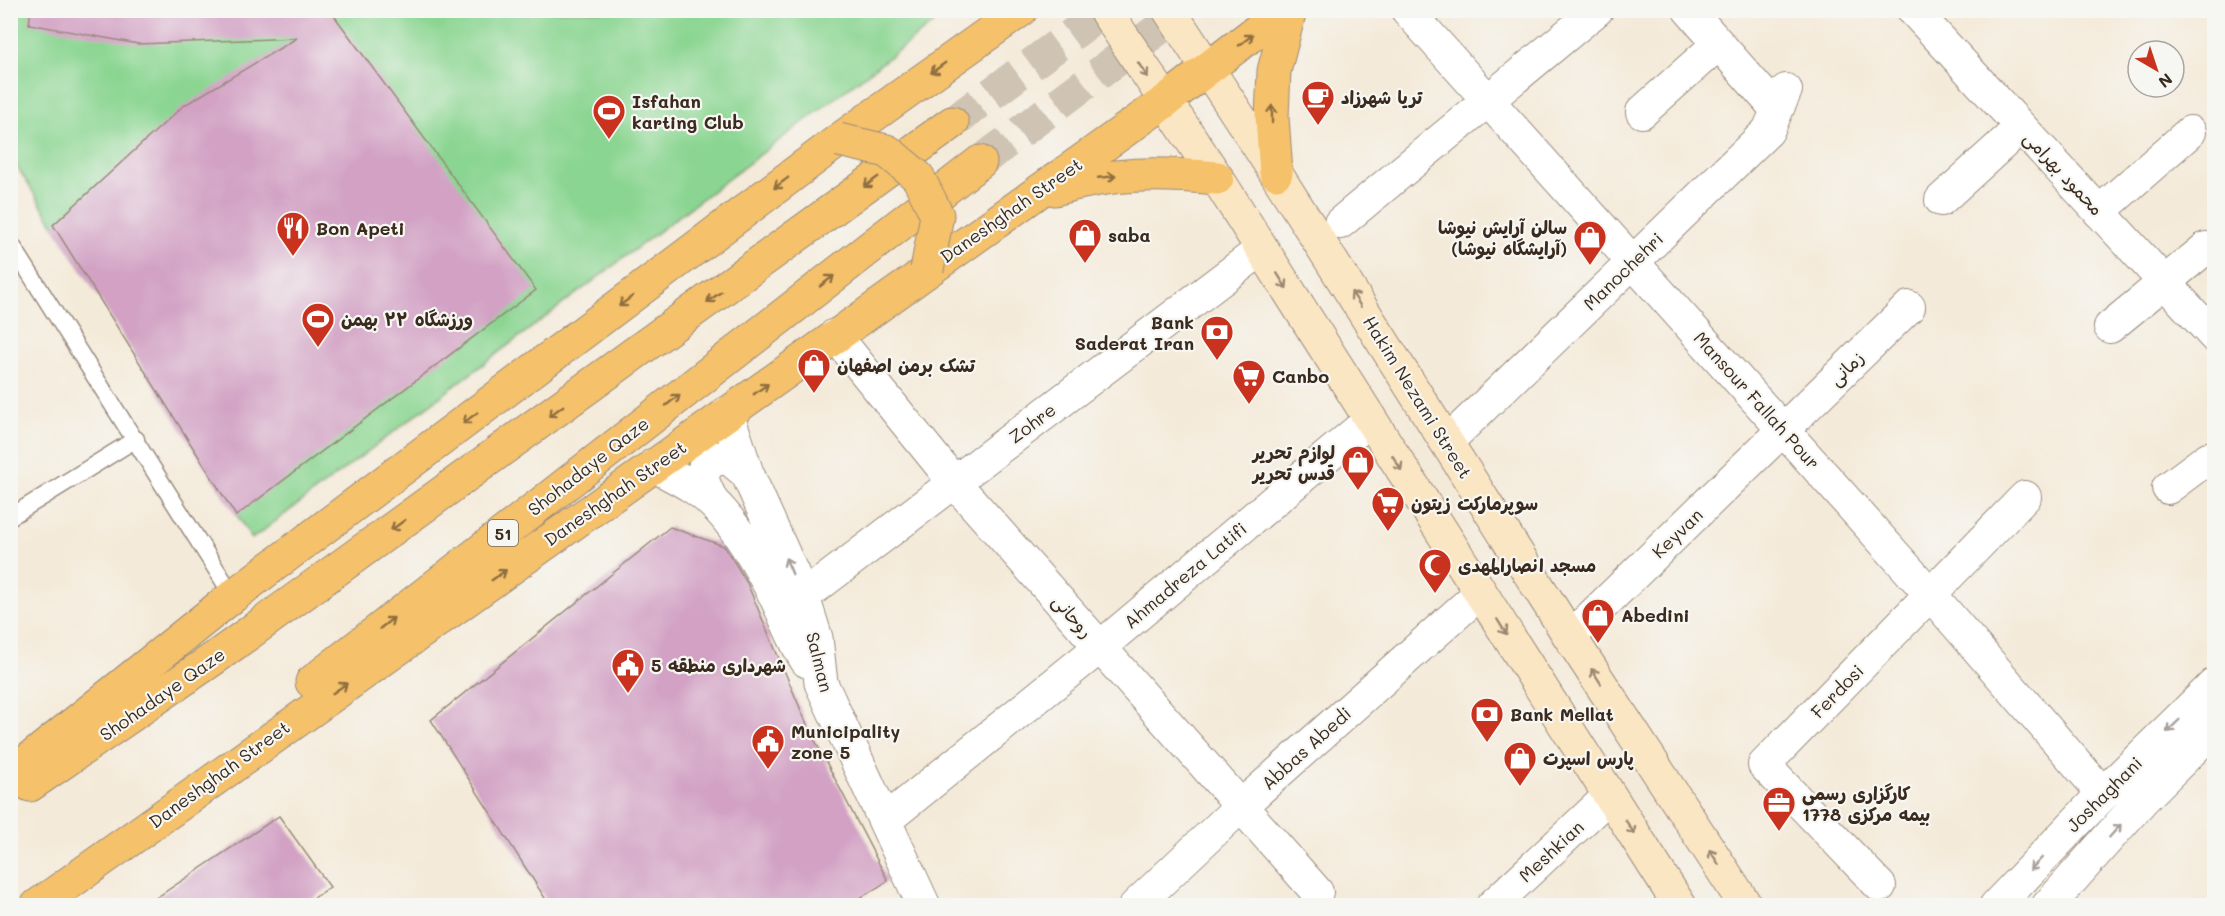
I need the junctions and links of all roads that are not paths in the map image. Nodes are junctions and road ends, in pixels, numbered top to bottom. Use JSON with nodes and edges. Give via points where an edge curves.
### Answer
{"nodes":[{"id":1,"x":992,"y":10,"type":"edge"},
{"id":2,"x":1021,"y":10,"type":"edge"},
{"id":3,"x":1105,"y":10,"type":"edge"},
{"id":4,"x":1169,"y":10,"type":"edge"},
{"id":5,"x":1284,"y":10,"type":"edge"},
{"id":6,"x":1290,"y":10,"type":"edge"},
{"id":7,"x":1407,"y":10,"type":"edge"},
{"id":8,"x":1597,"y":10,"type":"edge"},
{"id":9,"x":1689,"y":10,"type":"edge"},
{"id":10,"x":1913,"y":10,"type":"edge"},
{"id":11,"x":975,"y":41,"type":"junction"},
{"id":12,"x":1718,"y":45,"type":"junction"},
{"id":13,"x":1207,"y":70,"type":"junction"},
{"id":14,"x":1489,"y":100,"type":"junction"},
{"id":15,"x":1164,"y":102,"type":"junction"},
{"id":16,"x":1642,"y":111,"type":"dead end"},
{"id":17,"x":1236,"y":112,"type":"junction"},
{"id":18,"x":952,"y":123,"type":"tunnel mouth"},
{"id":19,"x":2021,"y":127,"type":"junction"},
{"id":20,"x":2190,"y":132,"type":"dead end"},
{"id":21,"x":1190,"y":139,"type":"junction"},
{"id":22,"x":839,"y":140,"type":"junction"},
{"id":23,"x":980,"y":162,"type":"tunnel mouth"},
{"id":24,"x":1276,"y":173,"type":"junction"},
{"id":25,"x":1217,"y":178,"type":"junction"},
{"id":26,"x":1030,"y":196,"type":"junction"},
{"id":27,"x":1941,"y":200,"type":"dead end"},
{"id":28,"x":2099,"y":212,"type":"junction"},
{"id":29,"x":1330,"y":232,"type":"junction"},
{"id":30,"x":10,"y":242,"type":"edge"},
{"id":31,"x":2206,"y":248,"type":"dead end"},
{"id":32,"x":1262,"y":249,"type":"junction"},
{"id":33,"x":1633,"y":261,"type":"junction"},
{"id":34,"x":927,"y":270,"type":"junction"},
{"id":35,"x":2164,"y":282,"type":"junction"},
{"id":36,"x":1909,"y":307,"type":"dead end"},
{"id":37,"x":2110,"y":327,"type":"dead end"},
{"id":38,"x":836,"y":335,"type":"junction"},
{"id":39,"x":2214,"y":336,"type":"edge"},
{"id":40,"x":727,"y":414,"type":"junction"},
{"id":41,"x":1370,"y":420,"type":"junction"},
{"id":42,"x":1784,"y":430,"type":"junction"},
{"id":43,"x":136,"y":439,"type":"junction"},
{"id":44,"x":1447,"y":442,"type":"junction"},
{"id":45,"x":654,"y":465,"type":"junction"},
{"id":46,"x":2214,"y":465,"type":"edge"},
{"id":47,"x":747,"y":473,"type":"junction"},
{"id":48,"x":954,"y":482,"type":"junction"},
{"id":49,"x":2168,"y":488,"type":"dead end"},
{"id":50,"x":2025,"y":497,"type":"dead end"},
{"id":51,"x":712,"y":502,"type":"junction"},
{"id":52,"x":10,"y":517,"type":"edge"},
{"id":53,"x":1480,"y":593,"type":"junction"},
{"id":54,"x":1931,"y":595,"type":"junction"},
{"id":55,"x":233,"y":596,"type":"junction"},
{"id":56,"x":803,"y":597,"type":"junction"},
{"id":57,"x":1570,"y":637,"type":"junction"},
{"id":58,"x":1100,"y":647,"type":"junction"},
{"id":59,"x":821,"y":683,"type":"junction"},
{"id":60,"x":2213,"y":690,"type":"edge"},
{"id":61,"x":2214,"y":728,"type":"edge"},
{"id":62,"x":10,"y":775,"type":"edge"},
{"id":63,"x":2103,"y":794,"type":"junction"},
{"id":64,"x":1609,"y":796,"type":"junction"},
{"id":65,"x":10,"y":798,"type":"edge"},
{"id":66,"x":1241,"y":806,"type":"junction"},
{"id":67,"x":887,"y":819,"type":"junction"},
{"id":68,"x":1880,"y":886,"type":"dead end"},
{"id":69,"x":1317,"y":892,"type":"dead end"},
{"id":70,"x":27,"y":906,"type":"edge"},
{"id":71,"x":37,"y":906,"type":"edge"},
{"id":72,"x":924,"y":906,"type":"edge"},
{"id":73,"x":1135,"y":906,"type":"edge"},
{"id":74,"x":1492,"y":906,"type":"edge"},
{"id":75,"x":1680,"y":906,"type":"edge"},
{"id":76,"x":1746,"y":906,"type":"edge"},
{"id":77,"x":1996,"y":906,"type":"edge"},
{"id":78,"x":2048,"y":906,"type":"edge"}],
"edges":[{"from":1,"to":11,"type":"main road"},
{"from":2,"to":11,"type":"main road"},
{"from":3,"to":15,"type":"main road","one_way":true},
{"from":4,"to":13,"type":"main road","name":"Hakim Nezami Street"},
{"from":13,"to":5,"type":"main road","name":"Daneshghah Street","one_way":true},
{"from":24,"to":6,"type":"main road","one_way":true,"via":[[1274,71]]},
{"from":7,"to":14,"type":"street","name":"Mansour Fallah Pour"},
{"from":8,"to":14,"type":"street"},
{"from":9,"to":12,"type":"street"},
{"from":10,"to":19,"type":"street","name":"محمود بهرامی"},
{"from":11,"to":22,"type":"main road","one_way":true},
{"from":12,"to":16,"type":"street"},
{"from":12,"to":33,"type":"street","name":"Manochehri","via":[[1782,100],[1768,131]]},
{"from":13,"to":15,"type":"main road","name":"Daneshghah Street"},
{"from":13,"to":17,"type":"main road","name":"Hakim Nezami Street"},
{"from":14,"to":29,"type":"street"},
{"from":14,"to":33,"type":"street","name":"Mansour Fallah Pour"},
{"from":15,"to":21,"type":"main road"},
{"from":15,"to":26,"type":"main road","name":"Daneshghah Street"},
{"from":17,"to":21,"type":"main road","via":[[1213,102],[1201,106],[1190,120]]},
{"from":17,"to":24,"type":"main road","name":"Hakim Nezami Street"},
{"from":18,"to":65,"type":"main road","name":"Shohadaye Qaze","one_way":true,"via":[[216,657]]},
{"from":19,"to":27,"type":"street"},
{"from":19,"to":28,"type":"street","name":"محمود بهرامی"},
{"from":20,"to":28,"type":"street"},
{"from":21,"to":25,"type":"main road"},
{"from":22,"to":34,"type":"main road","bridge":true,"via":[[887,151],[918,177],[937,215]]},
{"from":22,"to":55,"type":"main road","one_way":true},
{"from":70,"to":23,"type":"main road","name":"Shohadaye Qaze","number":"51","one_way":true},
{"from":24,"to":29,"type":"main road","name":"Hakim Nezami Street"},
{"from":26,"to":25,"type":"main road","one_way":true,"via":[[1102,177],[1153,172]]},
{"from":25,"to":32,"type":"main road"},
{"from":26,"to":34,"type":"main road","name":"Daneshghah Street"},
{"from":28,"to":35,"type":"street","name":"محمود بهرامی"},
{"from":44,"to":29,"type":"main road","name":"Hakim Nezami Street","one_way":true},
{"from":30,"to":43,"type":"lane"},
{"from":31,"to":35,"type":"street"},
{"from":32,"to":41,"type":"main road","one_way":true},
{"from":32,"to":48,"type":"street","name":"Zohre"},
{"from":33,"to":42,"type":"street","name":"Mansour Fallah Pour"},
{"from":33,"to":44,"type":"street","name":"Manochehri"},
{"from":34,"to":38,"type":"main road","name":"Daneshghah Street"},
{"from":35,"to":37,"type":"street"},
{"from":35,"to":39,"type":"street","name":"محمود بهرامی"},
{"from":36,"to":42,"type":"street","name":"زمانی"},
{"from":40,"to":38,"type":"main road","name":"Daneshghah Street","one_way":true},
{"from":38,"to":48,"type":"street","name":"روحانی"},
{"from":40,"to":45,"type":"main road","name":"Daneshghah Street"},
{"from":40,"to":47,"type":"street","name":"Salman"},
{"from":41,"to":53,"type":"main road","one_way":true},
{"from":41,"to":58,"type":"street","name":"Ahmadreza Latifi"},
{"from":42,"to":54,"type":"street","name":"Mansour Fallah Pour"},
{"from":42,"to":57,"type":"street","name":"Keyvan"},
{"from":43,"to":52,"type":"lane"},
{"from":43,"to":55,"type":"lane"},
{"from":44,"to":57,"type":"main road","name":"Hakim Nezami Street"},
{"from":45,"to":51,"type":"street"},
{"from":71,"to":45,"type":"main road","name":"Daneshghah Street","one_way":true},
{"from":46,"to":49,"type":"street","via":[[2208,458]]},
{"from":47,"to":51,"type":"street","via":[[730,459],[717,458],[705,466],[702,480]]},
{"from":56,"to":47,"type":"street","name":"Salman","one_way":true},
{"from":48,"to":56,"type":"street","name":"Zohre"},
{"from":48,"to":58,"type":"street","name":"روحانی"},
{"from":50,"to":54,"type":"street","name":"Ferdosi"},
{"from":51,"to":59,"type":"street","via":[[729,521],[770,586],[797,646]]},
{"from":53,"to":64,"type":"main road","one_way":true},
{"from":53,"to":66,"type":"street","name":"Abbas Abedi"},
{"from":54,"to":63,"type":"street","name":"Mansour Fallah Pour"},
{"from":54,"to":68,"type":"street","name":"Ferdosi","via":[[1764,765]]},
{"from":55,"to":62,"type":"main road"},
{"from":56,"to":59,"type":"street","name":"Salman","via":[[816,638]]},
{"from":76,"to":57,"type":"main road","name":"Hakim Nezami Street","one_way":true},
{"from":58,"to":66,"type":"street","name":"روحانی"},
{"from":58,"to":67,"type":"street","name":"Ahmadreza Latifi"},
{"from":59,"to":67,"type":"street","name":"Salman"},
{"from":60,"to":63,"type":"street","name":"Joshaghani","one_way":true},
{"from":78,"to":61,"type":"street","name":"Joshaghani","one_way":true,"via":[[2143,799]]},
{"from":63,"to":77,"type":"street","name":"Joshaghani","one_way":true},
{"from":64,"to":74,"type":"street","name":"Meshkian"},
{"from":64,"to":75,"type":"main road","one_way":true},
{"from":66,"to":69,"type":"street","name":"روحانی"},
{"from":66,"to":73,"type":"street","name":"Abbas Abedi"},
{"from":67,"to":72,"type":"street","name":"Salman"}]}
